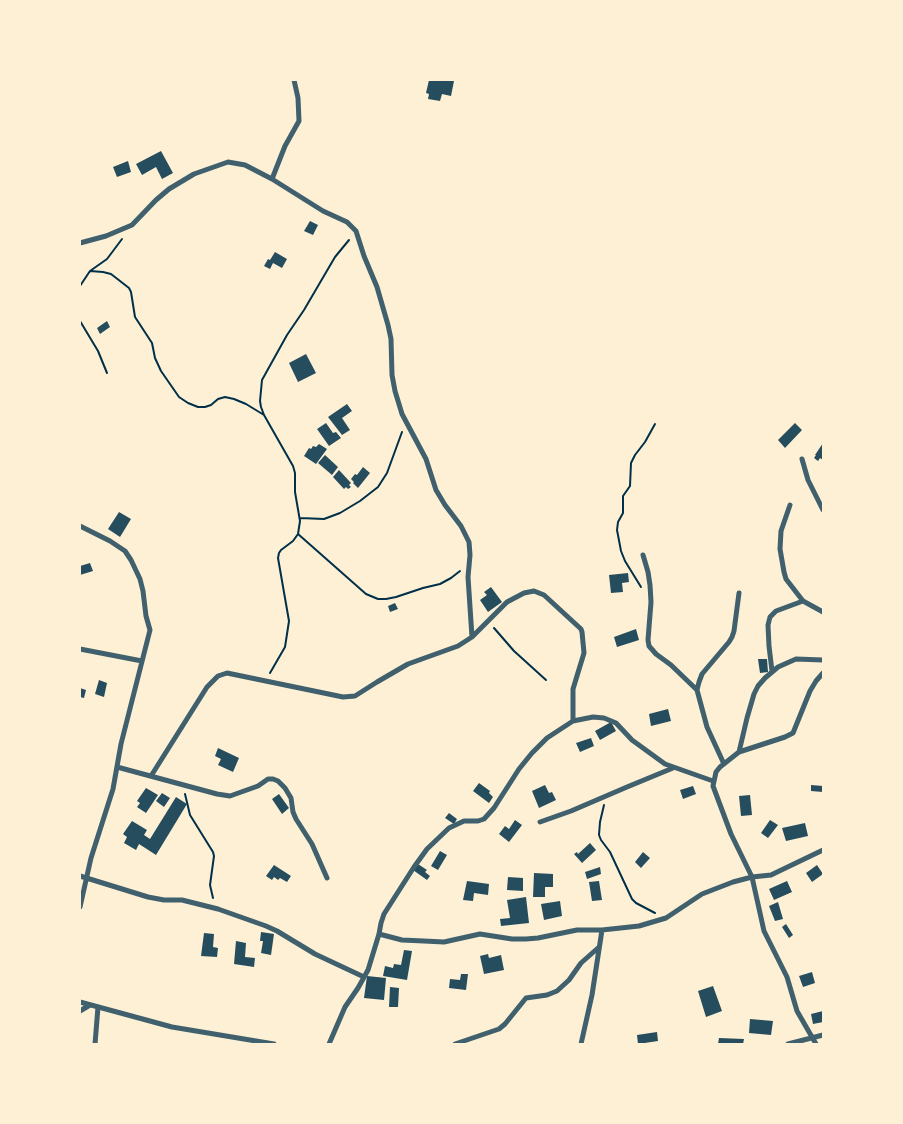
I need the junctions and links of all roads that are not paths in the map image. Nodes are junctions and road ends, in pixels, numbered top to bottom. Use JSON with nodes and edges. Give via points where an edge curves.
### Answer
{"nodes":[{"id":1,"x":294,"y":80,"type":"edge"},
{"id":2,"x":272,"y":179,"type":"junction"},
{"id":3,"x":80,"y":243,"type":"edge"},
{"id":4,"x":802,"y":459,"type":"dead end"},
{"id":5,"x":790,"y":505,"type":"dead end"},
{"id":6,"x":823,"y":510,"type":"edge"},
{"id":7,"x":80,"y":526,"type":"edge"},
{"id":8,"x":643,"y":555,"type":"dead end"},
{"id":9,"x":739,"y":593,"type":"dead end"},
{"id":10,"x":803,"y":600,"type":"junction"},
{"id":11,"x":823,"y":612,"type":"edge"},
{"id":12,"x":472,"y":637,"type":"junction"},
{"id":13,"x":80,"y":649,"type":"edge"},
{"id":14,"x":823,"y":660,"type":"edge"},
{"id":15,"x":142,"y":661,"type":"junction"},
{"id":16,"x":772,"y":672,"type":"junction"},
{"id":17,"x":823,"y":672,"type":"edge"},
{"id":18,"x":698,"y":690,"type":"junction"},
{"id":19,"x":572,"y":721,"type":"junction"},
{"id":20,"x":739,"y":752,"type":"junction"},
{"id":21,"x":724,"y":764,"type":"junction"},
{"id":22,"x":116,"y":767,"type":"junction"},
{"id":23,"x":674,"y":768,"type":"junction"},
{"id":24,"x":151,"y":776,"type":"junction"},
{"id":25,"x":713,"y":781,"type":"junction"},
{"id":26,"x":540,"y":822,"type":"dead end"},
{"id":27,"x":823,"y":850,"type":"edge"},
{"id":28,"x":80,"y":876,"type":"edge"},
{"id":29,"x":752,"y":877,"type":"junction"},
{"id":30,"x":86,"y":878,"type":"junction"},
{"id":31,"x":327,"y":878,"type":"dead end"},
{"id":32,"x":80,"y":907,"type":"edge"},
{"id":33,"x":602,"y":930,"type":"junction"},
{"id":34,"x":379,"y":934,"type":"junction"},
{"id":35,"x":598,"y":948,"type":"junction"},
{"id":36,"x":364,"y":978,"type":"junction"},
{"id":37,"x":80,"y":1002,"type":"edge"},
{"id":38,"x":90,"y":1005,"type":"junction"},
{"id":39,"x":98,"y":1007,"type":"junction"},
{"id":40,"x":80,"y":1011,"type":"edge"},
{"id":41,"x":823,"y":1035,"type":"edge"},
{"id":42,"x":812,"y":1038,"type":"junction"},
{"id":43,"x":95,"y":1044,"type":"edge"},
{"id":44,"x":274,"y":1044,"type":"edge"},
{"id":45,"x":329,"y":1044,"type":"edge"},
{"id":46,"x":455,"y":1044,"type":"edge"},
{"id":47,"x":581,"y":1044,"type":"edge"},
{"id":48,"x":788,"y":1044,"type":"edge"},
{"id":49,"x":816,"y":1044,"type":"edge"}],
"edges":[{"from":1,"to":2,"type":"street","via":[[299,121]]},
{"from":2,"to":3,"type":"street","via":[[245,165],[228,162],[208,168],[169,189],[132,225]]},
{"from":2,"to":12,"type":"street","via":[[347,222],[356,231],[388,325],[392,375],[406,423],[426,459],[436,490],[468,539]]},
{"from":4,"to":6,"type":"street"},
{"from":5,"to":10,"type":"street","via":[[781,532],[780,549],[786,579]]},
{"from":7,"to":15,"type":"street","via":[[124,550],[140,578],[150,626]]},
{"from":8,"to":18,"type":"street","via":[[650,585],[649,646]]},
{"from":9,"to":18,"type":"street","via":[[732,637],[702,674]]},
{"from":10,"to":11,"type":"street"},
{"from":10,"to":16,"type":"street","via":[[776,611],[770,617]]},
{"from":12,"to":19,"type":"street","via":[[512,598],[534,591],[544,595],[581,629],[583,636],[584,652],[573,689]]},
{"from":12,"to":24,"type":"street","via":[[458,646],[408,664],[355,696],[343,697],[227,673],[218,676],[207,687]]},
{"from":13,"to":15,"type":"street"},
{"from":14,"to":16,"type":"street","via":[[796,659]]},
{"from":15,"to":22,"type":"street"},
{"from":16,"to":20,"type":"street","via":[[758,686]]},
{"from":17,"to":20,"type":"street","via":[[810,691],[793,733]]},
{"from":18,"to":21,"type":"street","via":[[708,727]]},
{"from":19,"to":23,"type":"street","via":[[593,717],[610,720],[646,752]]},
{"from":19,"to":34,"type":"street","via":[[532,753],[484,818],[464,821],[449,828],[427,849],[389,906]]},
{"from":20,"to":21,"type":"street"},
{"from":21,"to":25,"type":"street"},
{"from":22,"to":24,"type":"street"},
{"from":22,"to":30,"type":"street","via":[[113,789]]},
{"from":23,"to":25,"type":"street"},
{"from":23,"to":26,"type":"street"},
{"from":24,"to":31,"type":"street","via":[[230,796],[268,779],[278,781],[288,793],[296,819],[312,844]]},
{"from":25,"to":29,"type":"street","via":[[712,786],[731,834]]},
{"from":27,"to":29,"type":"street","via":[[771,876]]},
{"from":28,"to":30,"type":"street"},
{"from":29,"to":33,"type":"street","via":[[702,894],[666,918],[640,926]]},
{"from":29,"to":42,"type":"street","via":[[764,931],[787,977],[797,1011]]},
{"from":30,"to":32,"type":"street"},
{"from":30,"to":36,"type":"street","via":[[148,897],[182,900],[218,909],[277,930],[315,954]]},
{"from":33,"to":34,"type":"street","via":[[577,930],[526,939],[480,934],[444,942],[402,940]]},
{"from":33,"to":35,"type":"street"},
{"from":34,"to":36,"type":"street"},
{"from":35,"to":46,"type":"street","via":[[581,962],[558,991],[526,998],[499,1029]]},
{"from":35,"to":47,"type":"street"},
{"from":36,"to":45,"type":"street","via":[[345,1007]]},
{"from":37,"to":38,"type":"street"},
{"from":38,"to":39,"type":"street"},
{"from":38,"to":40,"type":"street"},
{"from":39,"to":43,"type":"street"},
{"from":39,"to":44,"type":"street","via":[[172,1027]]},
{"from":41,"to":42,"type":"street"},
{"from":42,"to":48,"type":"street"},
{"from":42,"to":49,"type":"street"}]}
